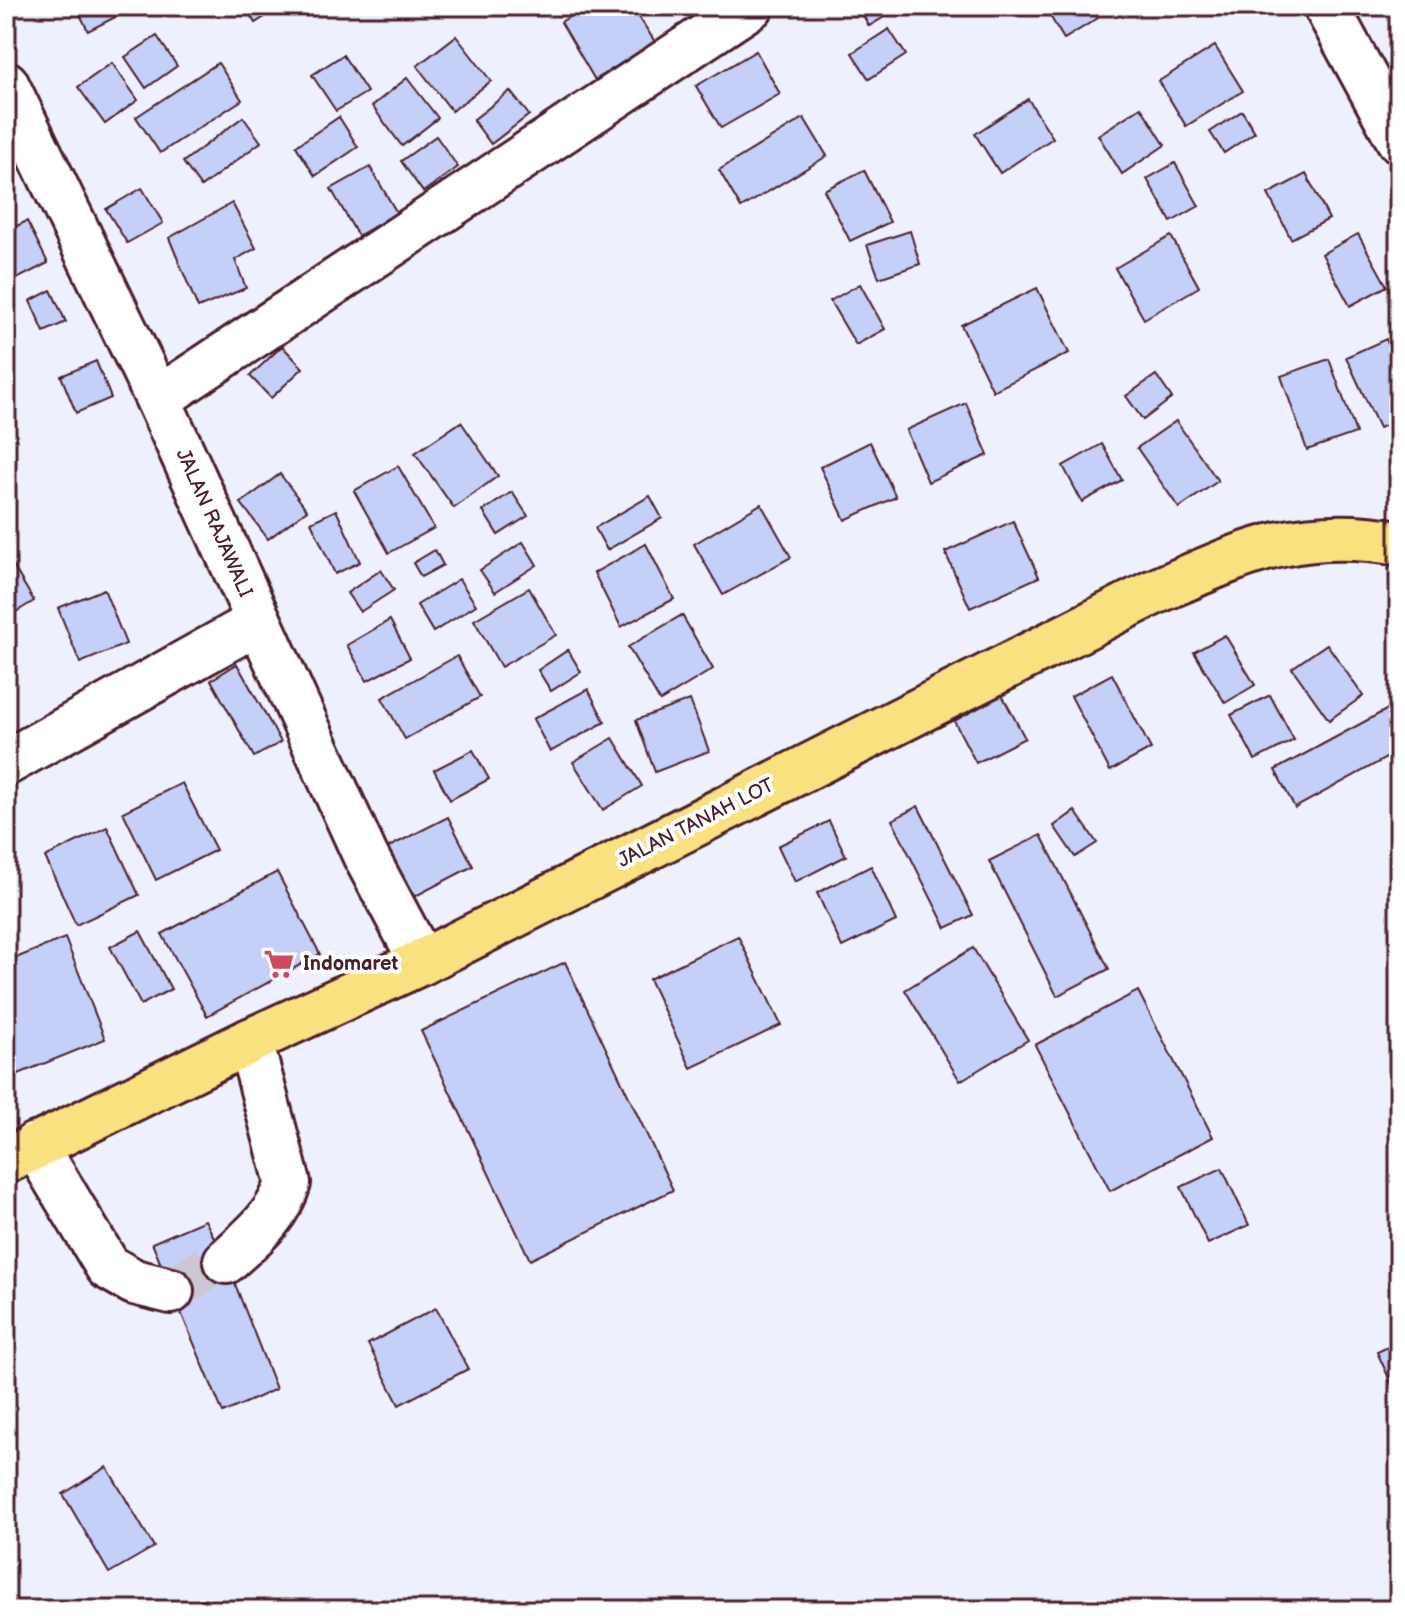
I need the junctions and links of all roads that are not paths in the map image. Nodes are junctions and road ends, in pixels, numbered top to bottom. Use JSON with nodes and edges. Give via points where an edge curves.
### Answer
{"nodes":[{"id":1,"x":751,"y":6,"type":"edge"},
{"id":2,"x":1326,"y":6,"type":"edge"},
{"id":3,"x":6,"y":84,"type":"edge"},
{"id":4,"x":1399,"y":140,"type":"edge"},
{"id":5,"x":19,"y":151,"type":"edge"},
{"id":6,"x":158,"y":399,"type":"junction"},
{"id":7,"x":1399,"y":543,"type":"edge"},
{"id":8,"x":258,"y":622,"type":"junction"},
{"id":9,"x":6,"y":763,"type":"edge"},
{"id":10,"x":422,"y":962,"type":"junction"},
{"id":11,"x":250,"y":1041,"type":"junction"},
{"id":12,"x":20,"y":1153,"type":"edge"},
{"id":13,"x":226,"y":1261,"type":"tunnel mouth"},
{"id":14,"x":171,"y":1291,"type":"dead end"}],
"edges":[{"from":1,"to":6,"type":"street"},
{"from":2,"to":4,"type":"street"},
{"from":3,"to":5,"type":"street","name":"JALAN RAJAWALI"},
{"from":5,"to":6,"type":"street","name":"JALAN RAJAWALI"},
{"from":6,"to":8,"type":"street","name":"JALAN RAJAWALI"},
{"from":7,"to":10,"type":"main road","name":"JALAN TANAH LOT","via":[[1342,536],[1284,541],[1165,587]]},
{"from":8,"to":9,"type":"street"},
{"from":8,"to":10,"type":"street","name":"JALAN RAJAWALI","via":[[365,855]]},
{"from":10,"to":11,"type":"main road","name":"JALAN TANAH LOT"},
{"from":11,"to":12,"type":"main road","name":"JALAN TANAH LOT"},
{"from":11,"to":13,"type":"street","via":[[288,1183],[267,1223]]},
{"from":12,"to":14,"type":"street","via":[[108,1267],[134,1282]]}]}
